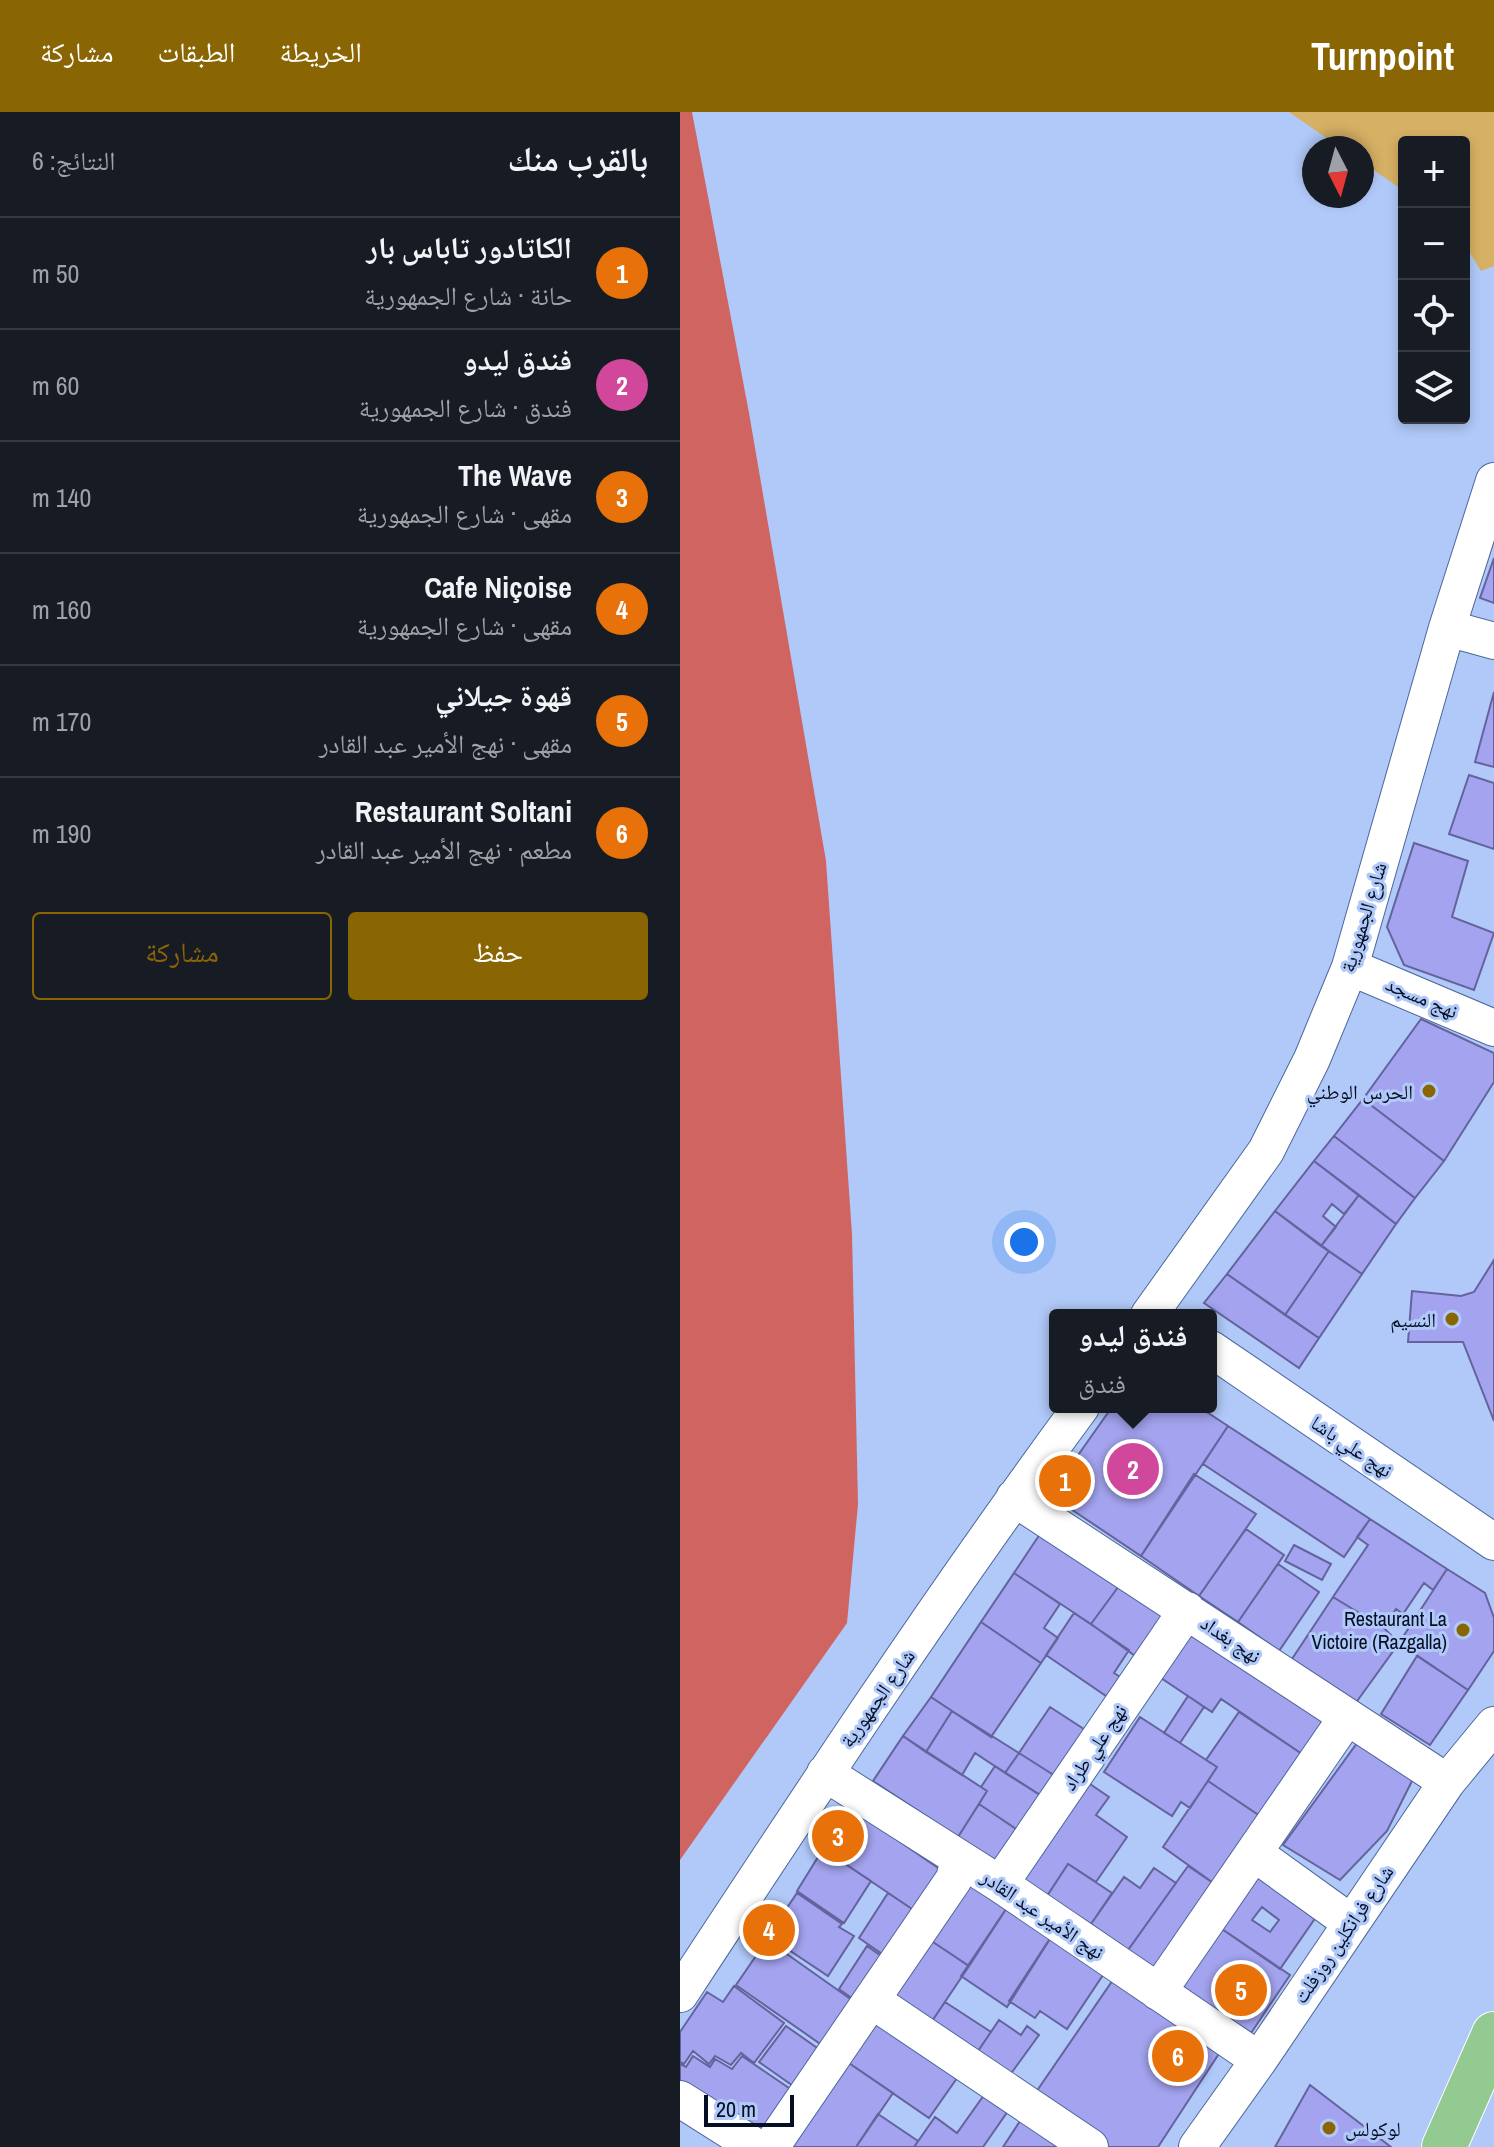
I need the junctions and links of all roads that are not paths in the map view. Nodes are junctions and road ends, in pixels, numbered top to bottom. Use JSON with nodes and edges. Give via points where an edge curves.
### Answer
{"nodes":[{"id":1,"x":1494,"y":481,"type":"edge"},
{"id":2,"x":1447,"y":628,"type":"junction"},
{"id":3,"x":1494,"y":641,"type":"edge"},
{"id":4,"x":1350,"y":967,"type":"junction"},
{"id":5,"x":1490,"y":1020,"type":"edge"},
{"id":6,"x":1158,"y":1309,"type":"edge"},
{"id":7,"x":1217,"y":1353,"type":"edge"},
{"id":8,"x":1077,"y":1413,"type":"edge"},
{"id":9,"x":1014,"y":1498,"type":"junction"},
{"id":10,"x":1494,"y":1542,"type":"edge"},
{"id":11,"x":1187,"y":1610,"type":"junction"},
{"id":12,"x":1347,"y":1717,"type":"junction"},
{"id":13,"x":1494,"y":1725,"type":"edge"},
{"id":14,"x":825,"y":1773,"type":"junction"},
{"id":15,"x":1447,"y":1782,"type":"junction"},
{"id":16,"x":1254,"y":1853,"type":"junction"},
{"id":17,"x":959,"y":1859,"type":"junction"},
{"id":18,"x":1000,"y":1884,"type":"junction"},
{"id":19,"x":1350,"y":1922,"type":"junction"},
{"id":20,"x":1158,"y":1992,"type":"junction"},
{"id":21,"x":680,"y":1994,"type":"edge"},
{"id":22,"x":873,"y":2001,"type":"junction"},
{"id":23,"x":1494,"y":2034,"type":"edge"},
{"id":24,"x":1259,"y":2060,"type":"junction"},
{"id":25,"x":680,"y":2099,"type":"edge"},
{"id":26,"x":756,"y":2147,"type":"edge"},
{"id":27,"x":771,"y":2147,"type":"edge"},
{"id":28,"x":1090,"y":2147,"type":"edge"},
{"id":29,"x":1197,"y":2147,"type":"edge"},
{"id":30,"x":1444,"y":2147,"type":"edge"}],
"edges":[{"from":1,"to":2,"type":"street","name":"شارع الجمهورية"},
{"from":2,"to":3,"type":"street"},
{"from":2,"to":4,"type":"street","name":"شارع الجمهورية"},
{"from":4,"to":5,"type":"street","name":"نهج مسجد"},
{"from":4,"to":6,"type":"street","name":"شارع الجمهورية","via":[[1266,1151]]},
{"from":7,"to":10,"type":"street","name":"نهج علي باشا"},
{"from":8,"to":9,"type":"street","name":"شارع الجمهورية"},
{"from":9,"to":11,"type":"street","name":"نهج بغداد"},
{"from":9,"to":14,"type":"street","name":"شارع الجمهورية"},
{"from":11,"to":12,"type":"street","name":"نهج بغداد"},
{"from":11,"to":18,"type":"street","name":"نهج علي طراد"},
{"from":12,"to":15,"type":"street","name":"نهج بغداد"},
{"from":12,"to":16,"type":"street"},
{"from":13,"to":15,"type":"street","name":"شارع فرانكلين روزفلت"},
{"from":14,"to":17,"type":"street","name":"نهج الأمير عبد القادر"},
{"from":14,"to":21,"type":"street","name":"شارع الجمهورية"},
{"from":15,"to":19,"type":"street","name":"شارع فرانكلين روزفلت"},
{"from":16,"to":19,"type":"street"},
{"from":16,"to":20,"type":"street"},
{"from":17,"to":18,"type":"street","name":"نهج الأمير عبد القادر"},
{"from":17,"to":22,"type":"street","via":[[954,1879]]},
{"from":18,"to":20,"type":"street","name":"نهج الأمير عبد القادر"},
{"from":19,"to":24,"type":"street","name":"شارع فرانكلين روزفلت"},
{"from":20,"to":24,"type":"street","name":"نهج الأمير عبد القادر"},
{"from":22,"to":27,"type":"street"},
{"from":22,"to":28,"type":"street"},
{"from":23,"to":30,"type":"main road"},
{"from":24,"to":29,"type":"street","name":"شارع فرانكلين روزفلت"},
{"from":25,"to":26,"type":"street"}]}
